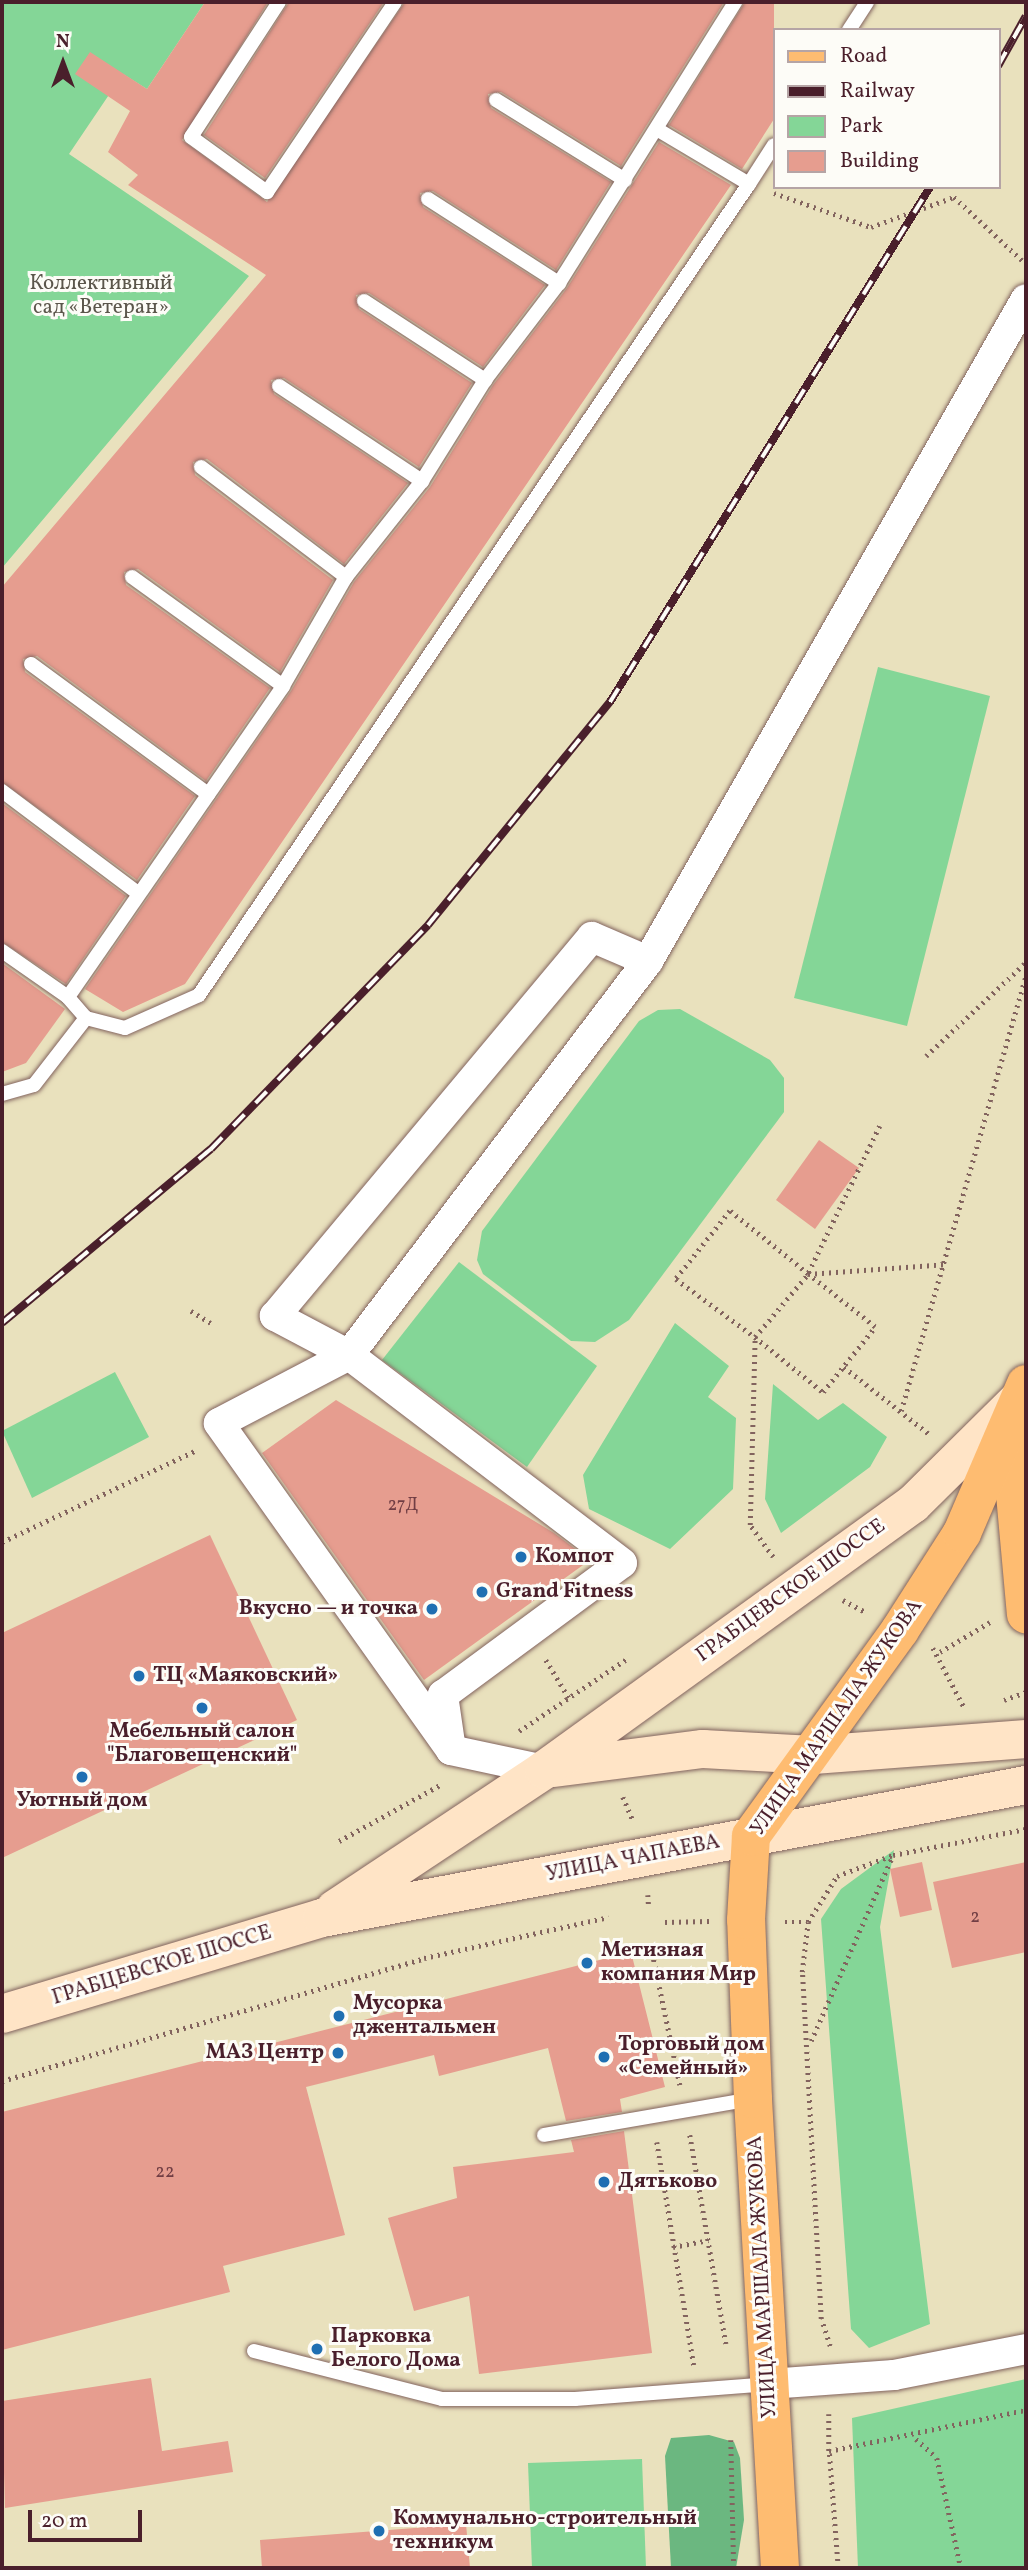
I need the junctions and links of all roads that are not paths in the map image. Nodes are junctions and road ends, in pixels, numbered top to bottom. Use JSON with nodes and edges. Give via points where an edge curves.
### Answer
{"nodes":[{"id":1,"x":279,"y":2,"type":"edge"},
{"id":2,"x":395,"y":2,"type":"edge"},
{"id":3,"x":735,"y":2,"type":"edge"},
{"id":4,"x":867,"y":2,"type":"edge"},
{"id":5,"x":850,"y":28,"type":"edge"},
{"id":6,"x":496,"y":100,"type":"dead end"},
{"id":7,"x":660,"y":131,"type":"junction"},
{"id":8,"x":772,"y":148,"type":"edge"},
{"id":9,"x":625,"y":180,"type":"junction"},
{"id":10,"x":749,"y":184,"type":"junction"},
{"id":11,"x":428,"y":199,"type":"dead end"},
{"id":12,"x":559,"y":284,"type":"junction"},
{"id":13,"x":1026,"y":299,"type":"edge"},
{"id":14,"x":364,"y":301,"type":"dead end"},
{"id":15,"x":485,"y":380,"type":"junction"},
{"id":16,"x":279,"y":386,"type":"dead end"},
{"id":17,"x":201,"y":467,"type":"dead end"},
{"id":18,"x":422,"y":481,"type":"junction"},
{"id":19,"x":346,"y":577,"type":"junction"},
{"id":20,"x":132,"y":578,"type":"dead end"},
{"id":21,"x":31,"y":664,"type":"dead end"},
{"id":22,"x":283,"y":685,"type":"junction"},
{"id":23,"x":2,"y":791,"type":"edge"},
{"id":24,"x":208,"y":794,"type":"junction"},
{"id":25,"x":138,"y":893,"type":"junction"},
{"id":26,"x":2,"y":951,"type":"edge"},
{"id":27,"x":648,"y":961,"type":"junction"},
{"id":28,"x":68,"y":997,"type":"junction"},
{"id":29,"x":86,"y":1018,"type":"junction"},
{"id":30,"x":2,"y":1094,"type":"edge"},
{"id":31,"x":349,"y":1355,"type":"junction"},
{"id":32,"x":1025,"y":1390,"type":"edge"},
{"id":33,"x":1010,"y":1434,"type":"junction"},
{"id":34,"x":1025,"y":1612,"type":"edge"},
{"id":35,"x":1026,"y":1739,"type":"edge"},
{"id":36,"x":451,"y":1750,"type":"junction"},
{"id":37,"x":813,"y":1755,"type":"junction"},
{"id":38,"x":544,"y":1770,"type":"junction"},
{"id":39,"x":1026,"y":1785,"type":"edge"},
{"id":40,"x":751,"y":1836,"type":"junction"},
{"id":41,"x":322,"y":1919,"type":"junction"},
{"id":42,"x":2,"y":2014,"type":"edge"},
{"id":43,"x":753,"y":2099,"type":"junction"},
{"id":44,"x":544,"y":2135,"type":"dead end"},
{"id":45,"x":1026,"y":2349,"type":"edge"},
{"id":46,"x":254,"y":2351,"type":"dead end"},
{"id":47,"x":769,"y":2384,"type":"junction"},
{"id":48,"x":780,"y":2568,"type":"edge"}],
"edges":[{"from":1,"to":2,"type":"lane","via":[[191,137],[267,192]]},
{"from":3,"to":7,"type":"lane"},
{"from":4,"to":5,"type":"lane"},
{"from":6,"to":9,"type":"lane"},
{"from":7,"to":9,"type":"lane"},
{"from":7,"to":10,"type":"lane"},
{"from":8,"to":10,"type":"lane"},
{"from":9,"to":12,"type":"lane"},
{"from":10,"to":29,"type":"lane","via":[[199,995],[125,1028]]},
{"from":11,"to":12,"type":"lane"},
{"from":12,"to":15,"type":"lane"},
{"from":13,"to":27,"type":"street"},
{"from":14,"to":15,"type":"lane"},
{"from":15,"to":18,"type":"lane"},
{"from":16,"to":18,"type":"lane"},
{"from":17,"to":19,"type":"lane"},
{"from":18,"to":19,"type":"lane"},
{"from":19,"to":22,"type":"lane"},
{"from":20,"to":22,"type":"lane"},
{"from":21,"to":24,"type":"lane"},
{"from":22,"to":24,"type":"lane"},
{"from":23,"to":25,"type":"lane"},
{"from":24,"to":25,"type":"lane"},
{"from":25,"to":28,"type":"lane"},
{"from":26,"to":28,"type":"lane"},
{"from":27,"to":31,"type":"street"},
{"from":27,"to":31,"type":"street","via":[[592,937],[275,1316]]},
{"from":28,"to":29,"type":"lane"},
{"from":29,"to":30,"type":"lane","via":[[34,1084]]},
{"from":31,"to":36,"type":"street","via":[[219,1423]]},
{"from":31,"to":36,"type":"street","via":[[622,1563],[443,1695]]},
{"from":32,"to":33,"type":"main road","name":"ГРАБЦЕВСКОЕ ШОССЕ"},
{"from":32,"to":38,"type":"main road","name":"ГРАБЦЕВСКОЕ ШОССЕ","via":[[914,1504]]},
{"from":33,"to":34,"type":"main road"},
{"from":33,"to":37,"type":"main road","name":"УЛИЦА МАРШАЛА ЖУКОВА","via":[[962,1533]]},
{"from":35,"to":37,"type":"main road"},
{"from":36,"to":38,"type":"street"},
{"from":37,"to":38,"type":"main road","via":[[703,1749]]},
{"from":37,"to":40,"type":"main road","name":"УЛИЦА МАРШАЛА ЖУКОВА"},
{"from":38,"to":41,"type":"main road","name":"ГРАБЦЕВСКОЕ ШОССЕ"},
{"from":39,"to":40,"type":"main road","name":"УЛИЦА ЧАПАЕВА"},
{"from":40,"to":41,"type":"main road","name":"УЛИЦА ЧАПАЕВА"},
{"from":40,"to":43,"type":"main road","name":"УЛИЦА МАРШАЛА ЖУКОВА","via":[[746,1920]]},
{"from":41,"to":42,"type":"main road","name":"ГРАБЦЕВСКОЕ ШОССЕ"},
{"from":43,"to":44,"type":"lane","via":[[685,2107],[653,2117]]},
{"from":43,"to":47,"type":"main road","name":"УЛИЦА МАРШАЛА ЖУКОВА"},
{"from":45,"to":47,"type":"street","via":[[894,2375]]},
{"from":46,"to":47,"type":"lane","via":[[442,2399],[575,2399]]},
{"from":47,"to":48,"type":"main road","name":"УЛИЦА МАРШАЛА ЖУКОВА"}]}
